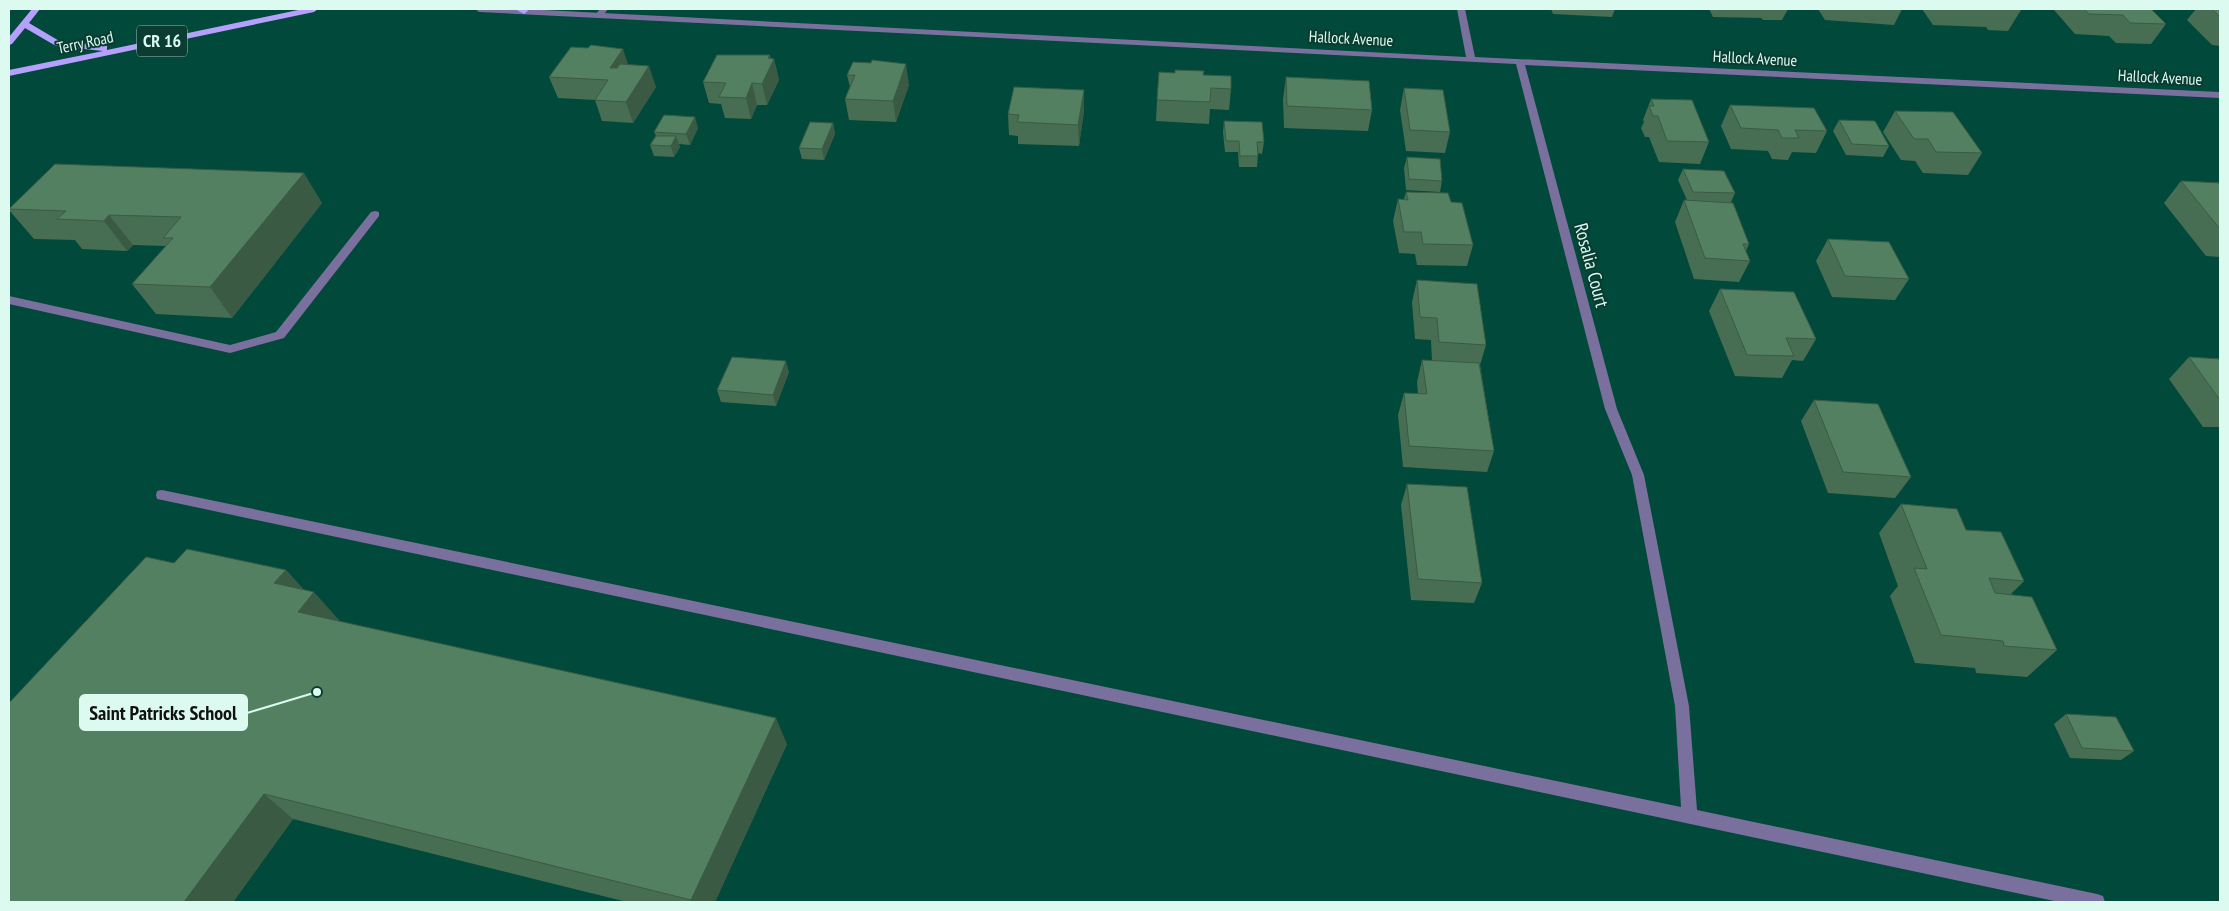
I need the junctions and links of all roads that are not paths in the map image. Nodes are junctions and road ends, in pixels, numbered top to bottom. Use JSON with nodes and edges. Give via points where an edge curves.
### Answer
{"nodes":[{"id":1,"x":36,"y":9,"type":"edge"},
{"id":2,"x":314,"y":9,"type":"edge"},
{"id":3,"x":480,"y":9,"type":"edge"},
{"id":4,"x":1461,"y":9,"type":"edge"},
{"id":5,"x":521,"y":10,"type":"edge"},
{"id":6,"x":601,"y":12,"type":"edge"},
{"id":7,"x":24,"y":24,"type":"junction"},
{"id":8,"x":9,"y":42,"type":"edge"},
{"id":9,"x":129,"y":48,"type":"junction"},
{"id":10,"x":1471,"y":59,"type":"junction"},
{"id":11,"x":1520,"y":62,"type":"junction"},
{"id":12,"x":9,"y":73,"type":"edge"},
{"id":13,"x":2220,"y":95,"type":"edge"},
{"id":14,"x":375,"y":214,"type":"dead end"},
{"id":15,"x":9,"y":300,"type":"edge"},
{"id":16,"x":162,"y":495,"type":"dead end"},
{"id":17,"x":1690,"y":817,"type":"junction"},
{"id":18,"x":2097,"y":902,"type":"edge"}],
"edges":[{"from":1,"to":7,"type":"main road"},
{"from":2,"to":9,"type":"main road","name":"Terry Road","number":"CR 16"},
{"from":3,"to":5,"type":"street","name":"Hallock Avenue"},
{"from":4,"to":10,"type":"street"},
{"from":5,"to":6,"type":"street","name":"Hallock Avenue"},
{"from":6,"to":10,"type":"street","name":"Hallock Avenue"},
{"from":7,"to":8,"type":"main road"},
{"from":7,"to":9,"type":"main road","via":[[59,44]]},
{"from":9,"to":12,"type":"main road","name":"Terry Road","number":"CR 16"},
{"from":10,"to":11,"type":"street","name":"Hallock Avenue"},
{"from":11,"to":13,"type":"street","name":"Hallock Avenue"},
{"from":11,"to":17,"type":"street","name":"Rosalia Court","via":[[1611,409],[1638,474],[1682,706]]},
{"from":14,"to":15,"type":"street","via":[[280,335],[230,349]]},
{"from":16,"to":17,"type":"street"},
{"from":17,"to":18,"type":"street"}]}
